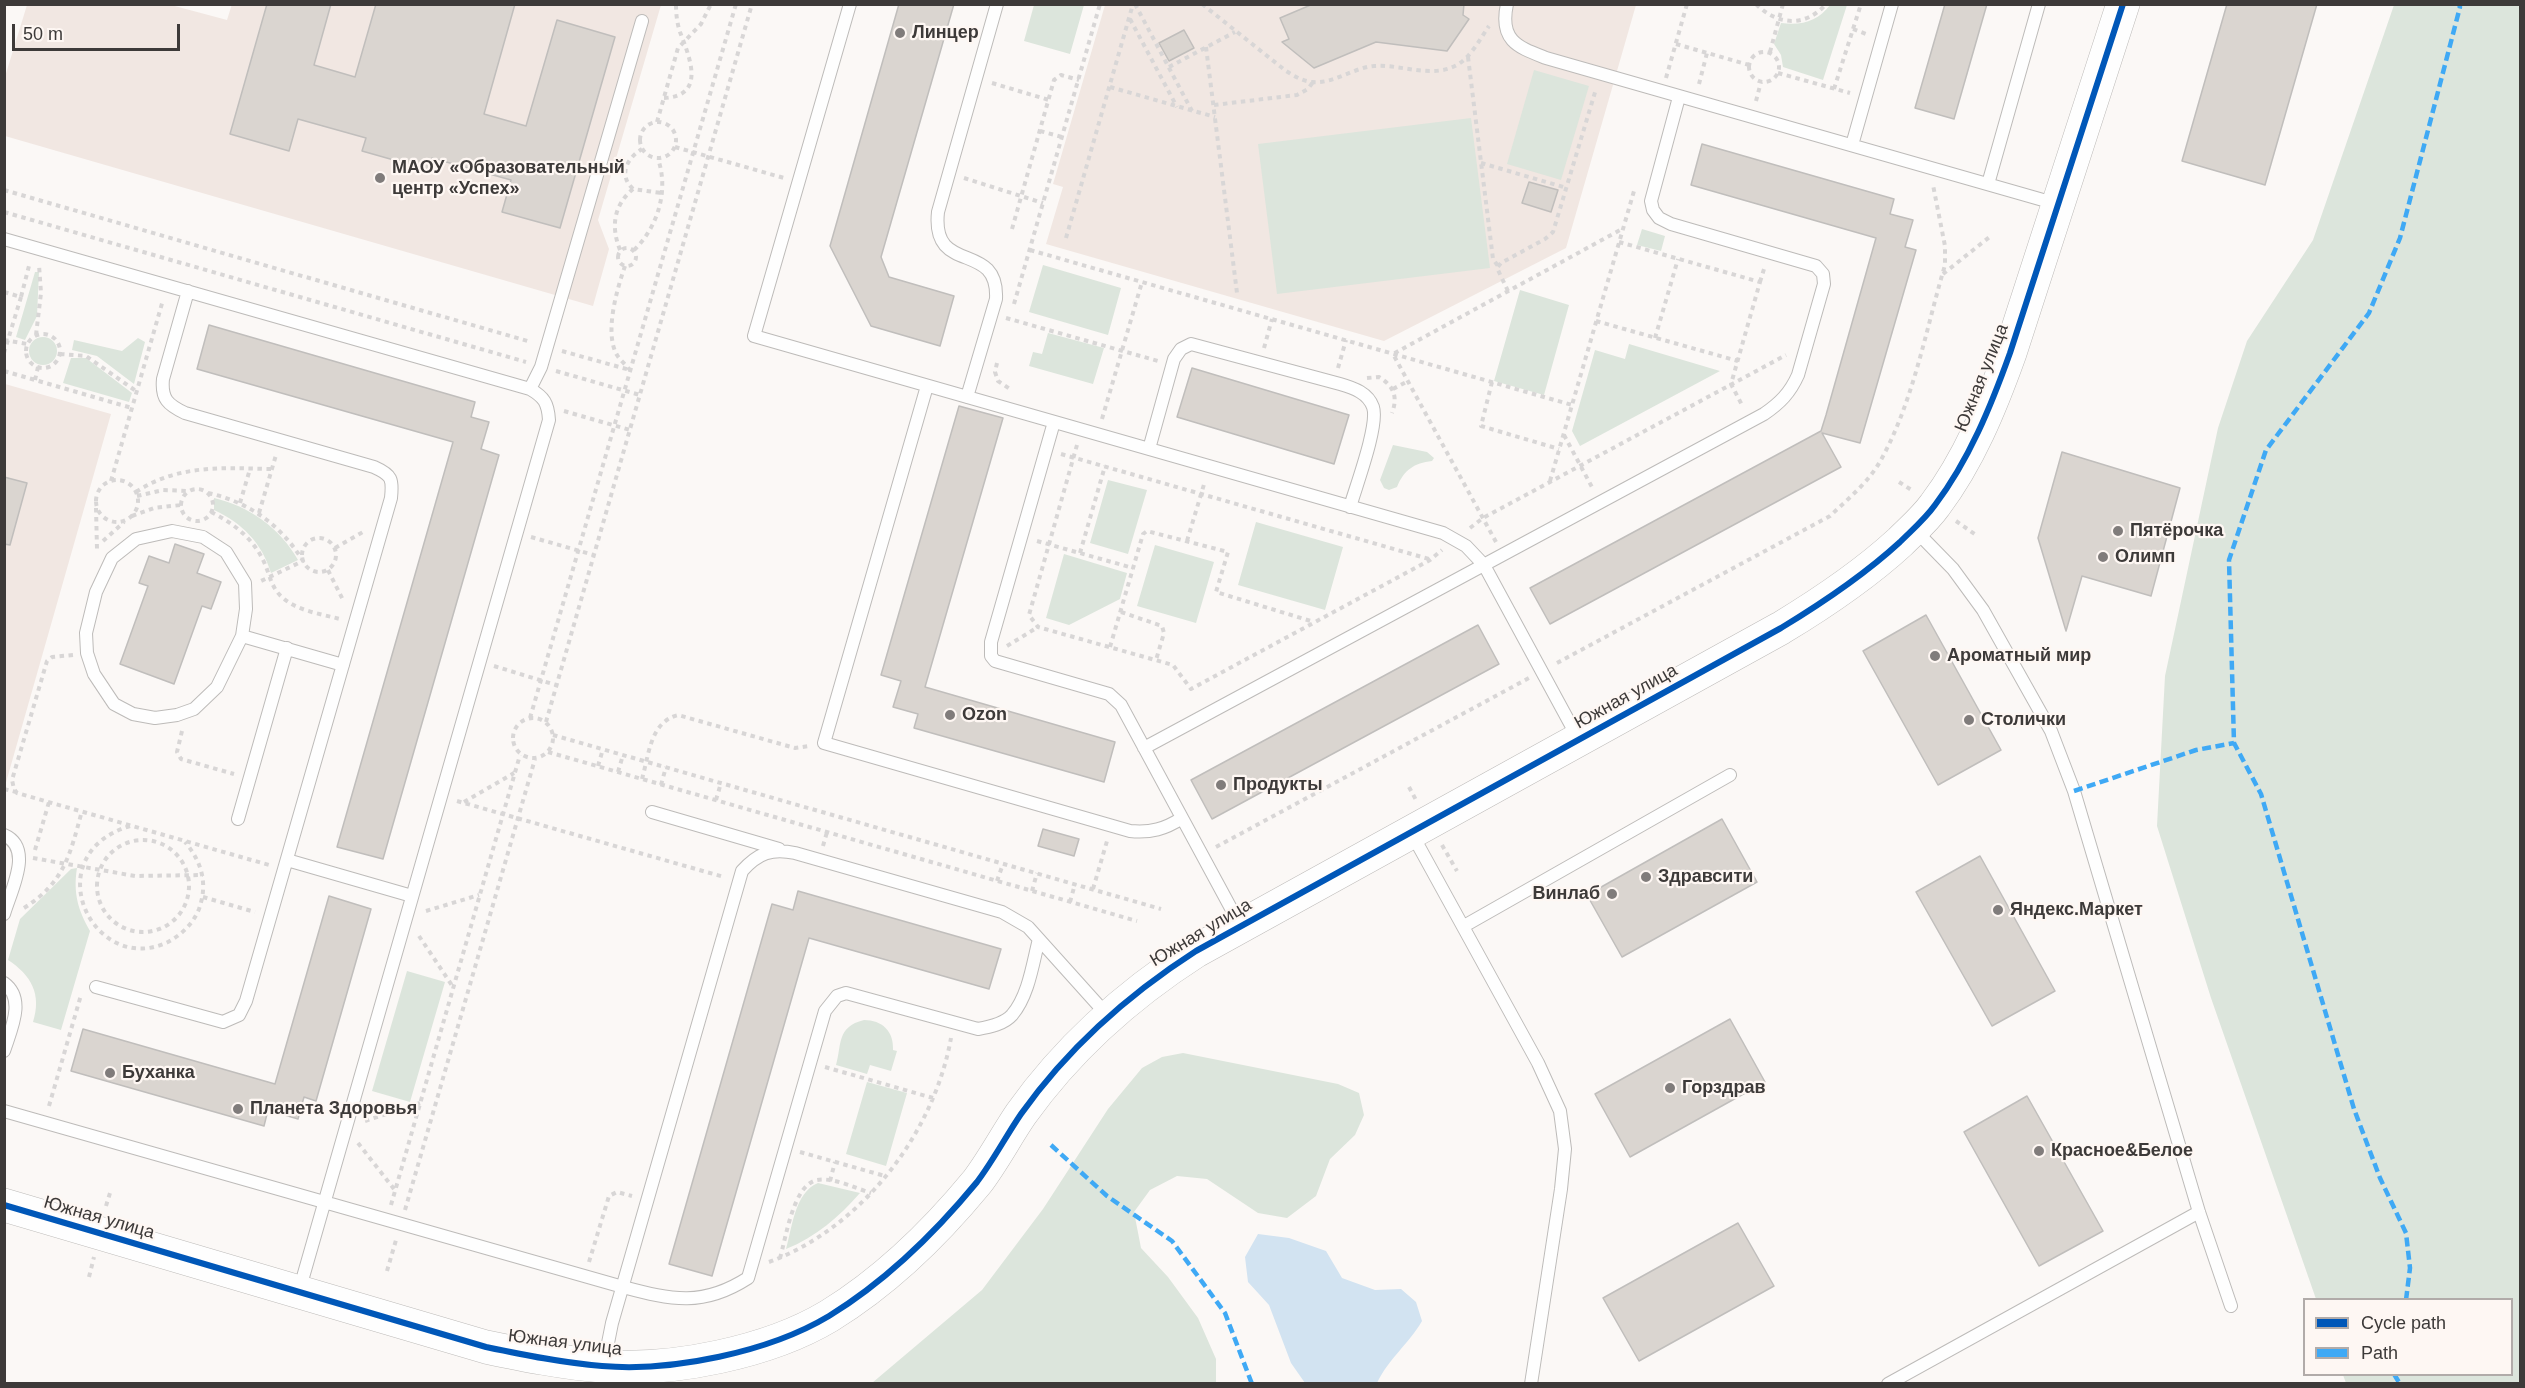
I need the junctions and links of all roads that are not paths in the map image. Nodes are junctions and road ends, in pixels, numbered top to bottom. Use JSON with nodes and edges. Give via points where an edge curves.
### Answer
{"nodes":[{"id":1,"x":850,"y":4,"type":"edge"},
{"id":2,"x":997,"y":4,"type":"edge"},
{"id":3,"x":1507,"y":4,"type":"edge"},
{"id":4,"x":1892,"y":4,"type":"edge"},
{"id":5,"x":2038,"y":4,"type":"edge"},
{"id":6,"x":2123,"y":4,"type":"edge"},
{"id":7,"x":642,"y":21,"type":"dead end"},
{"id":8,"x":1678,"y":96,"type":"junction"},
{"id":9,"x":1852,"y":146,"type":"junction"},
{"id":10,"x":1988,"y":184,"type":"junction"},
{"id":11,"x":2058,"y":204,"type":"junction"},
{"id":12,"x":4,"y":238,"type":"edge"},
{"id":13,"x":188,"y":291,"type":"junction"},
{"id":14,"x":927,"y":386,"type":"junction"},
{"id":15,"x":530,"y":388,"type":"junction"},
{"id":16,"x":967,"y":397,"type":"junction"},
{"id":17,"x":1054,"y":422,"type":"junction"},
{"id":18,"x":1149,"y":449,"type":"junction"},
{"id":19,"x":1350,"y":507,"type":"junction"},
{"id":20,"x":1914,"y":529,"type":"junction"},
{"id":21,"x":1484,"y":565,"type":"junction"},
{"id":22,"x":242,"y":636,"type":"junction"},
{"id":23,"x":287,"y":648,"type":"junction"},
{"id":24,"x":343,"y":664,"type":"junction"},
{"id":25,"x":1579,"y":740,"type":"junction"},
{"id":26,"x":1144,"y":748,"type":"junction"},
{"id":27,"x":1730,"y":775,"type":"dead end"},
{"id":28,"x":652,"y":812,"type":"dead end"},
{"id":29,"x":1182,"y":818,"type":"junction"},
{"id":30,"x":238,"y":819,"type":"dead end"},
{"id":31,"x":1411,"y":833,"type":"junction"},
{"id":32,"x":4,"y":835,"type":"edge"},
{"id":33,"x":795,"y":853,"type":"junction"},
{"id":34,"x":285,"y":865,"type":"junction"},
{"id":35,"x":412,"y":896,"type":"junction"},
{"id":36,"x":5,"y":912,"type":"edge"},
{"id":37,"x":1241,"y":926,"type":"junction"},
{"id":38,"x":1464,"y":926,"type":"junction"},
{"id":39,"x":1039,"y":939,"type":"junction"},
{"id":40,"x":4,"y":983,"type":"edge"},
{"id":41,"x":96,"y":987,"type":"road end"},
{"id":42,"x":1109,"y":1017,"type":"junction"},
{"id":43,"x":4,"y":1050,"type":"edge"},
{"id":44,"x":4,"y":1111,"type":"edge"},
{"id":45,"x":324,"y":1202,"type":"junction"},
{"id":46,"x":4,"y":1205,"type":"edge"},
{"id":47,"x":2199,"y":1212,"type":"junction"},
{"id":48,"x":623,"y":1287,"type":"junction"},
{"id":49,"x":298,"y":1292,"type":"junction"},
{"id":50,"x":2231,"y":1306,"type":"dead end"},
{"id":51,"x":603,"y":1366,"type":"junction"},
{"id":52,"x":1531,"y":1383,"type":"edge"},
{"id":53,"x":1888,"y":1383,"type":"edge"}],
"edges":[{"from":1,"to":14,"type":"lane","via":[[754,336]]},
{"from":2,"to":16,"type":"lane","via":[[936,230],[952,252],[989,269],[997,282]]},
{"from":3,"to":8,"type":"lane","via":[[1506,28],[1516,46]]},
{"from":4,"to":9,"type":"lane"},
{"from":5,"to":10,"type":"lane"},
{"from":6,"to":11,"type":"street","name":"Южная улица"},
{"from":7,"to":15,"type":"lane","via":[[541,366]]},
{"from":8,"to":9,"type":"lane"},
{"from":8,"to":21,"type":"lane","via":[[1651,192],[1653,210],[1659,218],[1816,266],[1823,274],[1824,284],[1792,388],[1782,401],[1751,421]]},
{"from":9,"to":10,"type":"lane"},
{"from":10,"to":11,"type":"lane"},
{"from":11,"to":20,"type":"street","name":"Южная улица","via":[[1989,410],[1954,477]]},
{"from":12,"to":13,"type":"lane"},
{"from":13,"to":15,"type":"lane"},
{"from":13,"to":24,"type":"lane","via":[[163,379],[162,392],[169,405],[386,472],[393,483]]},
{"from":14,"to":16,"type":"lane"},
{"from":14,"to":29,"type":"lane","via":[[824,743],[1112,826],[1149,832]]},
{"from":15,"to":35,"type":"lane","via":[[548,406],[549,420]]},
{"from":16,"to":17,"type":"lane"},
{"from":17,"to":18,"type":"lane"},
{"from":17,"to":26,"type":"lane","via":[[991,642],[991,656],[995,661],[1109,694],[1121,705]]},
{"from":18,"to":19,"type":"lane"},
{"from":18,"to":19,"type":"lane","via":[[1173,365],[1181,349],[1191,344],[1355,388],[1374,408],[1374,425]]},
{"from":19,"to":21,"type":"lane","via":[[1443,533],[1466,546]]},
{"from":20,"to":25,"type":"street","name":"Южная улица","via":[[1830,599]]},
{"from":20,"to":47,"type":"lane","via":[[1953,569],[1977,602],[2051,731],[2074,791]]},
{"from":21,"to":25,"type":"lane"},
{"from":21,"to":26,"type":"lane"},
{"from":22,"to":22,"type":"lane","via":[[217,687],[194,709],[155,718],[133,714],[114,704],[94,674],[86,633],[96,592],[112,558],[136,539],[172,531],[203,537],[226,552],[245,584]]},
{"from":22,"to":23,"type":"lane"},
{"from":23,"to":24,"type":"lane"},
{"from":23,"to":30,"type":"lane"},
{"from":24,"to":34,"type":"lane"},
{"from":25,"to":31,"type":"street","name":"Южная улица"},
{"from":26,"to":29,"type":"lane"},
{"from":27,"to":38,"type":"lane"},
{"from":28,"to":33,"type":"lane"},
{"from":29,"to":37,"type":"lane"},
{"from":31,"to":37,"type":"street","name":"Южная улица"},
{"from":31,"to":38,"type":"lane"},
{"from":32,"to":36,"type":"lane","via":[[17,844],[21,857]]},
{"from":33,"to":39,"type":"lane","via":[[1002,912],[1028,927]]},
{"from":33,"to":48,"type":"lane","via":[[765,852],[742,871]]},
{"from":34,"to":35,"type":"lane"},
{"from":34,"to":41,"type":"lane","via":[[246,1001],[238,1015],[223,1022]]},
{"from":35,"to":45,"type":"lane"},
{"from":37,"to":42,"type":"street","name":"Южная улица","via":[[1154,978]]},
{"from":38,"to":52,"type":"lane","via":[[1560,1111],[1565,1149],[1562,1179]]},
{"from":39,"to":42,"type":"lane"},
{"from":39,"to":48,"type":"lane","via":[[1024,992],[1012,1015],[995,1026],[978,1029],[846,993],[837,996],[825,1011],[748,1278],[732,1288],[695,1299],[667,1299]]},
{"from":40,"to":43,"type":"lane","via":[[16,998]]},
{"from":42,"to":51,"type":"street","name":"Южная улица","via":[[1022,1113],[978,1180],[935,1231],[866,1291],[828,1317],[773,1341],[723,1356],[663,1365]]},
{"from":44,"to":45,"type":"lane"},
{"from":45,"to":48,"type":"lane"},
{"from":45,"to":49,"type":"lane"},
{"from":46,"to":49,"type":"street","name":"Южная улица"},
{"from":47,"to":50,"type":"lane"},
{"from":47,"to":53,"type":"lane"},
{"from":48,"to":51,"type":"lane"},
{"from":49,"to":51,"type":"street","name":"Южная улица","via":[[486,1347],[541,1359]]}]}
